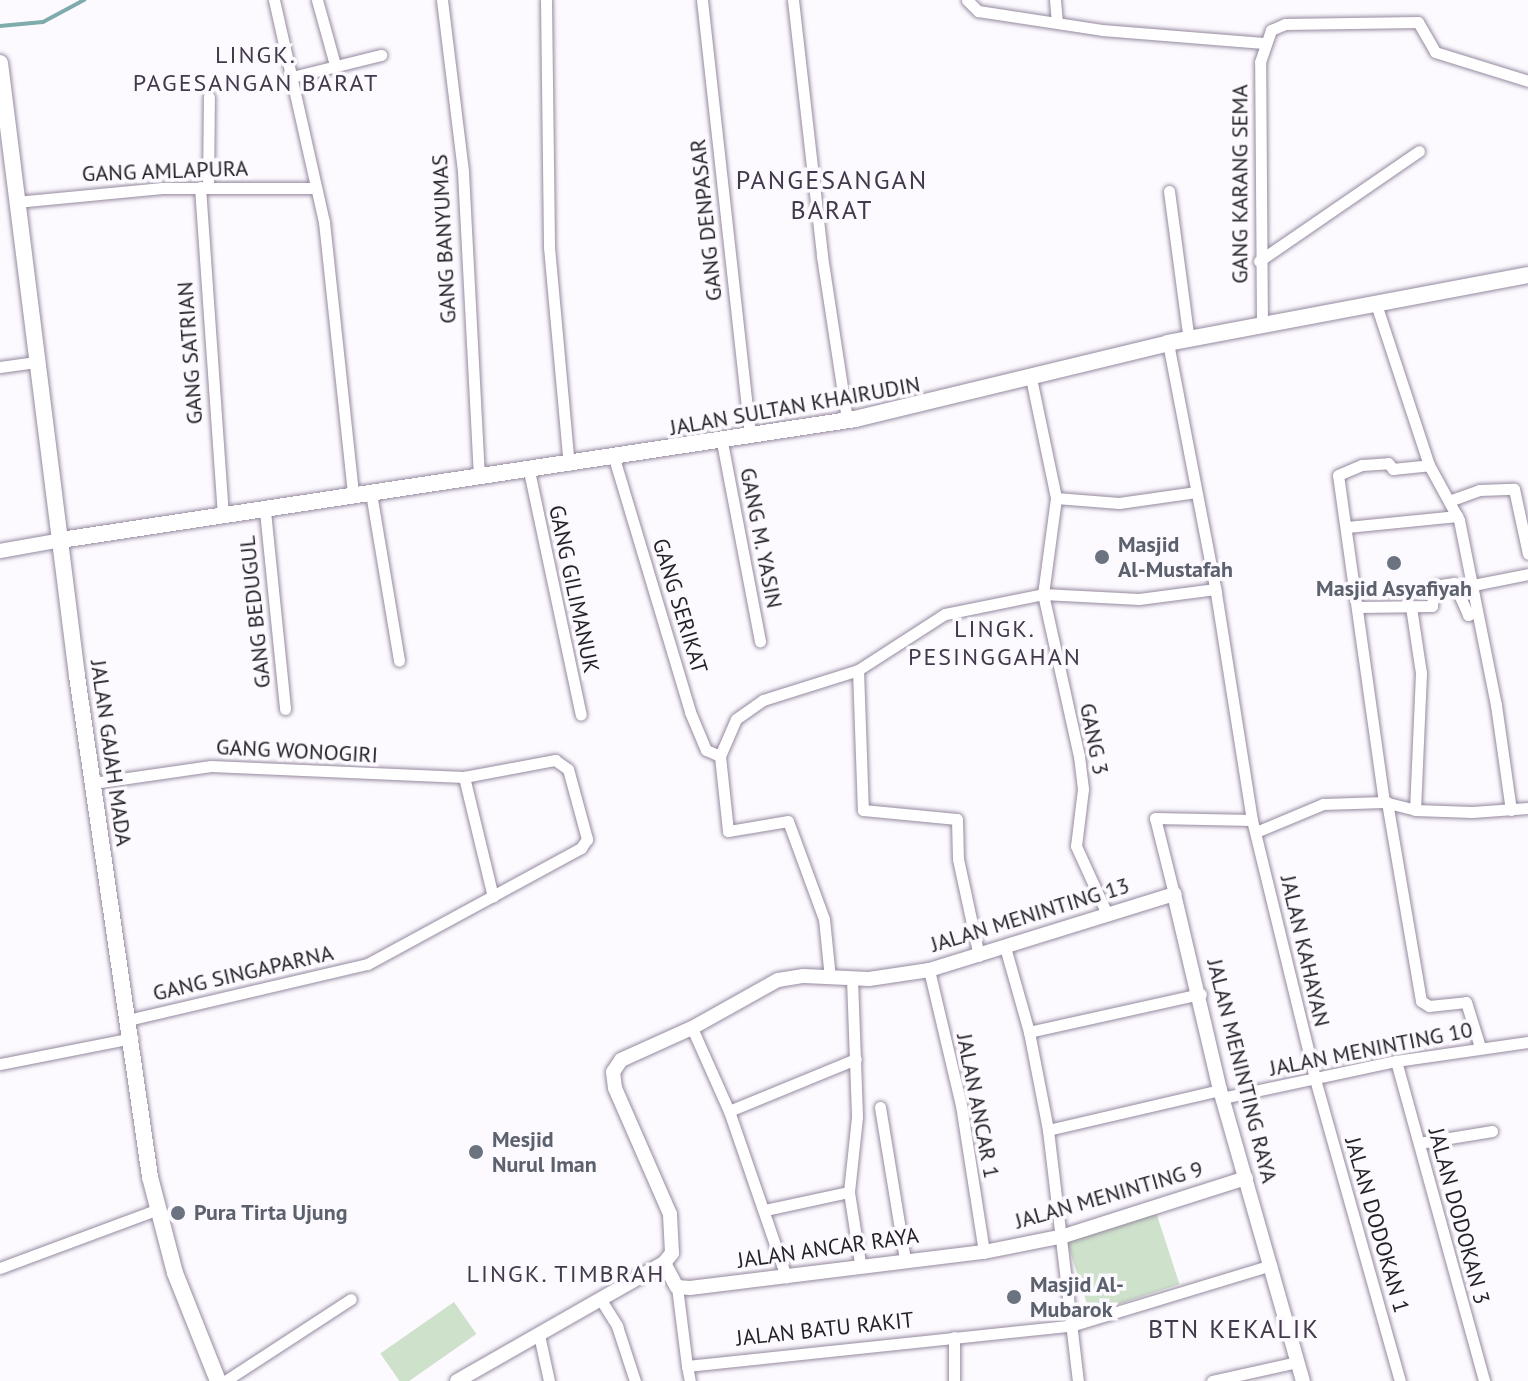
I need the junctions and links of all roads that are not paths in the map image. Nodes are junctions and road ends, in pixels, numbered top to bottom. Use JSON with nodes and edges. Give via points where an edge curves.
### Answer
{"nodes":[{"id":1,"x":274,"y":0,"type":"edge"},
{"id":2,"x":317,"y":0,"type":"edge"},
{"id":3,"x":442,"y":0,"type":"edge"},
{"id":4,"x":546,"y":0,"type":"edge"},
{"id":5,"x":702,"y":0,"type":"edge"},
{"id":6,"x":793,"y":0,"type":"edge"},
{"id":7,"x":967,"y":0,"type":"edge"},
{"id":8,"x":1055,"y":0,"type":"edge"},
{"id":9,"x":1057,"y":22,"type":"junction"},
{"id":10,"x":1263,"y":43,"type":"junction"},
{"id":11,"x":381,"y":55,"type":"dead end"},
{"id":12,"x":0,"y":63,"type":"edge"},
{"id":13,"x":335,"y":65,"type":"junction"},
{"id":14,"x":292,"y":77,"type":"junction"},
{"id":15,"x":1528,"y":81,"type":"edge"},
{"id":16,"x":209,"y":97,"type":"dead end"},
{"id":17,"x":2,"y":117,"type":"edge"},
{"id":18,"x":1419,"y":151,"type":"dead end"},
{"id":19,"x":204,"y":187,"type":"junction"},
{"id":20,"x":316,"y":188,"type":"junction"},
{"id":21,"x":1169,"y":191,"type":"dead end"},
{"id":22,"x":16,"y":202,"type":"junction"},
{"id":23,"x":1259,"y":261,"type":"junction"},
{"id":24,"x":1528,"y":275,"type":"edge"},
{"id":25,"x":1376,"y":304,"type":"junction"},
{"id":26,"x":1262,"y":326,"type":"junction"},
{"id":27,"x":1189,"y":340,"type":"junction"},
{"id":28,"x":1168,"y":343,"type":"junction"},
{"id":29,"x":36,"y":362,"type":"junction"},
{"id":30,"x":0,"y":367,"type":"edge"},
{"id":31,"x":1031,"y":378,"type":"junction"},
{"id":32,"x":847,"y":420,"type":"junction"},
{"id":33,"x":750,"y":436,"type":"junction"},
{"id":34,"x":722,"y":442,"type":"junction"},
{"id":35,"x":614,"y":458,"type":"junction"},
{"id":36,"x":569,"y":465,"type":"junction"},
{"id":37,"x":1429,"y":465,"type":"junction"},
{"id":38,"x":529,"y":471,"type":"junction"},
{"id":39,"x":479,"y":476,"type":"junction"},
{"id":40,"x":1196,"y":492,"type":"junction"},
{"id":41,"x":371,"y":493,"type":"junction"},
{"id":42,"x":353,"y":495,"type":"junction"},
{"id":43,"x":1056,"y":498,"type":"junction"},
{"id":44,"x":1449,"y":501,"type":"junction"},
{"id":45,"x":265,"y":511,"type":"junction"},
{"id":46,"x":223,"y":517,"type":"junction"},
{"id":47,"x":1458,"y":518,"type":"junction"},
{"id":48,"x":1347,"y":527,"type":"junction"},
{"id":49,"x":61,"y":540,"type":"junction"},
{"id":50,"x":0,"y":551,"type":"edge"},
{"id":51,"x":1528,"y":554,"type":"edge"},
{"id":52,"x":1528,"y":574,"type":"edge"},
{"id":53,"x":1473,"y":585,"type":"junction"},
{"id":54,"x":1215,"y":589,"type":"junction"},
{"id":55,"x":1043,"y":594,"type":"junction"},
{"id":56,"x":1358,"y":607,"type":"junction"},
{"id":57,"x":1411,"y":607,"type":"junction"},
{"id":58,"x":1477,"y":611,"type":"junction"},
{"id":59,"x":760,"y":641,"type":"dead end"},
{"id":60,"x":399,"y":661,"type":"dead end"},
{"id":61,"x":858,"y":670,"type":"junction"},
{"id":62,"x":285,"y":709,"type":"dead end"},
{"id":63,"x":581,"y":715,"type":"dead end"},
{"id":64,"x":720,"y":756,"type":"junction"},
{"id":65,"x":464,"y":777,"type":"junction"},
{"id":66,"x":93,"y":783,"type":"junction"},
{"id":67,"x":1386,"y":802,"type":"junction"},
{"id":68,"x":1528,"y":808,"type":"edge"},
{"id":69,"x":1415,"y":810,"type":"junction"},
{"id":70,"x":1511,"y":810,"type":"junction"},
{"id":71,"x":1254,"y":826,"type":"junction"},
{"id":72,"x":1174,"y":894,"type":"junction"},
{"id":73,"x":493,"y":897,"type":"junction"},
{"id":74,"x":1107,"y":914,"type":"junction"},
{"id":75,"x":1005,"y":947,"type":"junction"},
{"id":76,"x":979,"y":956,"type":"junction"},
{"id":77,"x":929,"y":970,"type":"junction"},
{"id":78,"x":830,"y":978,"type":"junction"},
{"id":79,"x":852,"y":979,"type":"junction"},
{"id":80,"x":1201,"y":994,"type":"junction"},
{"id":81,"x":129,"y":1020,"type":"junction"},
{"id":82,"x":692,"y":1028,"type":"junction"},
{"id":83,"x":1029,"y":1032,"type":"junction"},
{"id":84,"x":132,"y":1038,"type":"junction"},
{"id":85,"x":1528,"y":1042,"type":"edge"},
{"id":86,"x":1480,"y":1047,"type":"junction"},
{"id":87,"x":1528,"y":1051,"type":"edge"},
{"id":88,"x":856,"y":1059,"type":"junction"},
{"id":89,"x":1396,"y":1061,"type":"junction"},
{"id":90,"x":0,"y":1064,"type":"edge"},
{"id":91,"x":1315,"y":1079,"type":"junction"},
{"id":92,"x":1221,"y":1094,"type":"junction"},
{"id":93,"x":880,"y":1107,"type":"dead end"},
{"id":94,"x":729,"y":1111,"type":"junction"},
{"id":95,"x":1048,"y":1130,"type":"junction"},
{"id":96,"x":1492,"y":1131,"type":"dead end"},
{"id":97,"x":1419,"y":1143,"type":"junction"},
{"id":98,"x":1246,"y":1178,"type":"junction"},
{"id":99,"x":849,"y":1192,"type":"junction"},
{"id":100,"x":156,"y":1210,"type":"junction"},
{"id":101,"x":765,"y":1210,"type":"junction"},
{"id":102,"x":1064,"y":1236,"type":"junction"},
{"id":103,"x":984,"y":1252,"type":"junction"},
{"id":104,"x":905,"y":1259,"type":"junction"},
{"id":105,"x":664,"y":1263,"type":"junction"},
{"id":106,"x":860,"y":1263,"type":"junction"},
{"id":107,"x":1271,"y":1265,"type":"junction"},
{"id":108,"x":0,"y":1268,"type":"edge"},
{"id":109,"x":786,"y":1277,"type":"junction"},
{"id":110,"x":677,"y":1287,"type":"junction"},
{"id":111,"x":351,"y":1299,"type":"dead end"},
{"id":112,"x":601,"y":1300,"type":"junction"},
{"id":113,"x":1074,"y":1325,"type":"junction"},
{"id":114,"x":539,"y":1335,"type":"junction"},
{"id":115,"x":954,"y":1337,"type":"junction"},
{"id":116,"x":1297,"y":1362,"type":"junction"},
{"id":117,"x":687,"y":1366,"type":"junction"},
{"id":118,"x":459,"y":1380,"type":"edge"},
{"id":119,"x":218,"y":1381,"type":"edge"},
{"id":120,"x":225,"y":1381,"type":"edge"},
{"id":121,"x":549,"y":1381,"type":"edge"},
{"id":122,"x":635,"y":1381,"type":"edge"},
{"id":123,"x":690,"y":1381,"type":"edge"},
{"id":124,"x":954,"y":1381,"type":"edge"},
{"id":125,"x":1078,"y":1381,"type":"edge"},
{"id":126,"x":1212,"y":1381,"type":"edge"},
{"id":127,"x":1303,"y":1381,"type":"edge"},
{"id":128,"x":1400,"y":1381,"type":"edge"},
{"id":129,"x":1484,"y":1381,"type":"edge"}],
"edges":[{"from":1,"to":14,"type":"street"},
{"from":2,"to":13,"type":"street"},
{"from":3,"to":39,"type":"street","name":"GANG BANYUMAS","via":[[463,172]]},
{"from":4,"to":36,"type":"street","via":[[549,247]]},
{"from":5,"to":33,"type":"street","name":"GANG DENPASAR"},
{"from":6,"to":32,"type":"street"},
{"from":7,"to":9,"type":"street","via":[[978,11]]},
{"from":8,"to":9,"type":"street"},
{"from":9,"to":10,"type":"street"},
{"from":10,"to":15,"type":"street","via":[[1271,30],[1285,24],[1418,22],[1435,52]]},
{"from":10,"to":23,"type":"street","name":"GANG KARANG SEMA"},
{"from":11,"to":13,"type":"street"},
{"from":12,"to":17,"type":"main road","name":"JALAN GAJAH MADA"},
{"from":13,"to":14,"type":"street"},
{"from":14,"to":20,"type":"street"},
{"from":16,"to":19,"type":"street","name":"GANG SATRIAN"},
{"from":17,"to":22,"type":"main road","name":"JALAN GAJAH MADA"},
{"from":18,"to":23,"type":"street"},
{"from":19,"to":20,"type":"street","name":"GANG AMLAPURA"},
{"from":19,"to":22,"type":"street","name":"GANG AMLAPURA"},
{"from":19,"to":46,"type":"street","name":"GANG SATRIAN"},
{"from":20,"to":42,"type":"street"},
{"from":21,"to":27,"type":"street"},
{"from":22,"to":29,"type":"main road","name":"JALAN GAJAH MADA"},
{"from":23,"to":26,"type":"street","name":"GANG KARANG SEMA"},
{"from":24,"to":25,"type":"main road","name":"JALAN SULTAN KHAIRUDIN"},
{"from":25,"to":26,"type":"main road","name":"JALAN SULTAN KHAIRUDIN"},
{"from":25,"to":37,"type":"street"},
{"from":26,"to":27,"type":"main road","name":"JALAN SULTAN KHAIRUDIN"},
{"from":27,"to":28,"type":"main road","name":"JALAN SULTAN KHAIRUDIN"},
{"from":28,"to":31,"type":"main road","name":"JALAN SULTAN KHAIRUDIN"},
{"from":28,"to":40,"type":"street","name":"JALAN KAHAYAN"},
{"from":29,"to":30,"type":"street"},
{"from":29,"to":49,"type":"main road","name":"JALAN GAJAH MADA"},
{"from":31,"to":32,"type":"main road","name":"JALAN SULTAN KHAIRUDIN"},
{"from":31,"to":43,"type":"street","name":"GANG 3"},
{"from":32,"to":33,"type":"main road","name":"JALAN SULTAN KHAIRUDIN"},
{"from":33,"to":34,"type":"main road","name":"JALAN SULTAN KHAIRUDIN"},
{"from":34,"to":35,"type":"main road","name":"JALAN SULTAN KHAIRUDIN"},
{"from":34,"to":59,"type":"street","name":"GANG M. YASIN"},
{"from":35,"to":36,"type":"main road","name":"JALAN SULTAN KHAIRUDIN"},
{"from":35,"to":64,"type":"street","name":"GANG SERIKAT","via":[[690,712],[706,750]]},
{"from":36,"to":38,"type":"main road","name":"JALAN SULTAN KHAIRUDIN"},
{"from":37,"to":44,"type":"street"},
{"from":37,"to":48,"type":"street","via":[[1344,469],[1338,477]]},
{"from":38,"to":39,"type":"main road","name":"JALAN SULTAN KHAIRUDIN"},
{"from":38,"to":63,"type":"street","name":"GANG GILIMANUK"},
{"from":39,"to":41,"type":"main road","name":"JALAN SULTAN KHAIRUDIN"},
{"from":40,"to":43,"type":"street","via":[[1119,503]]},
{"from":40,"to":54,"type":"street","name":"JALAN KAHAYAN"},
{"from":41,"to":42,"type":"main road","name":"JALAN SULTAN KHAIRUDIN"},
{"from":41,"to":60,"type":"street"},
{"from":42,"to":45,"type":"main road","name":"JALAN SULTAN KHAIRUDIN"},
{"from":43,"to":55,"type":"street","name":"GANG 3"},
{"from":44,"to":47,"type":"street"},
{"from":44,"to":51,"type":"street","via":[[1479,490],[1514,489]]},
{"from":45,"to":46,"type":"main road","name":"JALAN SULTAN KHAIRUDIN"},
{"from":45,"to":62,"type":"street","name":"GANG BEDUGUL"},
{"from":46,"to":49,"type":"main road","name":"JALAN SULTAN KHAIRUDIN"},
{"from":47,"to":48,"type":"street"},
{"from":47,"to":53,"type":"street"},
{"from":48,"to":56,"type":"street"},
{"from":49,"to":50,"type":"street"},
{"from":49,"to":66,"type":"main road","name":"JALAN GAJAH MADA"},
{"from":52,"to":53,"type":"street"},
{"from":53,"to":58,"type":"street"},
{"from":54,"to":55,"type":"street","via":[[1139,599]]},
{"from":54,"to":71,"type":"street","name":"JALAN KAHAYAN"},
{"from":55,"to":61,"type":"street","via":[[945,614]]},
{"from":55,"to":74,"type":"street","name":"GANG 3","via":[[1083,789],[1076,846]]},
{"from":56,"to":57,"type":"street"},
{"from":56,"to":67,"type":"street"},
{"from":57,"to":58,"type":"street","via":[[1432,606],[1434,586],[1454,583],[1468,615]]},
{"from":57,"to":69,"type":"street","via":[[1421,673]]},
{"from":58,"to":70,"type":"street"},
{"from":61,"to":64,"type":"street","via":[[763,700],[736,719]]},
{"from":61,"to":76,"type":"street","via":[[863,810],[957,819],[958,859]]},
{"from":64,"to":78,"type":"street","via":[[728,831],[788,821],[824,919]]},
{"from":65,"to":66,"type":"street","name":"GANG WONOGIRI","via":[[211,766]]},
{"from":65,"to":73,"type":"street"},
{"from":65,"to":73,"type":"street","name":"GANG WONOGIRI","via":[[561,763],[568,769],[587,839],[581,848]]},
{"from":66,"to":81,"type":"main road","name":"JALAN GAJAH MADA"},
{"from":67,"to":69,"type":"street"},
{"from":67,"to":71,"type":"street","via":[[1323,804]]},
{"from":67,"to":86,"type":"street","via":[[1421,1001],[1429,1006],[1466,1002]]},
{"from":68,"to":70,"type":"street"},
{"from":69,"to":70,"type":"street"},
{"from":71,"to":72,"type":"street","name":"JALAN MENINTING RAYA","via":[[1155,818]]},
{"from":71,"to":91,"type":"street","name":"JALAN KAHAYAN"},
{"from":72,"to":74,"type":"street","name":"JALAN MENINTING 13"},
{"from":72,"to":80,"type":"street","name":"JALAN MENINTING RAYA"},
{"from":73,"to":81,"type":"street","name":"GANG SINGAPARNA","via":[[367,964]]},
{"from":74,"to":75,"type":"street","name":"JALAN MENINTING 13"},
{"from":75,"to":76,"type":"street","name":"JALAN MENINTING 13"},
{"from":75,"to":83,"type":"street"},
{"from":76,"to":77,"type":"street","name":"JALAN MENINTING 13"},
{"from":77,"to":79,"type":"street","name":"JALAN MENINTING 13"},
{"from":77,"to":103,"type":"street","name":"JALAN ANCAR 1","via":[[961,1105]]},
{"from":78,"to":79,"type":"street","name":"JALAN MENINTING 13"},
{"from":78,"to":82,"type":"street","name":"JALAN MENINTING 13","via":[[804,976],[766,984]]},
{"from":79,"to":88,"type":"street"},
{"from":80,"to":83,"type":"street"},
{"from":80,"to":92,"type":"street","name":"JALAN MENINTING RAYA"},
{"from":81,"to":84,"type":"main road","name":"JALAN GAJAH MADA"},
{"from":82,"to":94,"type":"street"},
{"from":82,"to":105,"type":"street","name":"JALAN MENINTING 13","via":[[616,1064],[615,1088],[670,1214],[674,1243]]},
{"from":83,"to":95,"type":"street"},
{"from":84,"to":90,"type":"street"},
{"from":84,"to":100,"type":"main road","name":"JALAN GAJAH MADA"},
{"from":85,"to":86,"type":"street","name":"JALAN MENINTING 10"},
{"from":85,"to":87,"type":"street"},
{"from":86,"to":89,"type":"street","name":"JALAN MENINTING 10"},
{"from":88,"to":94,"type":"street"},
{"from":88,"to":99,"type":"street","via":[[857,1117]]},
{"from":89,"to":91,"type":"street","name":"JALAN MENINTING 10"},
{"from":89,"to":97,"type":"street","name":"JALAN DODOKAN 3"},
{"from":91,"to":92,"type":"street","name":"JALAN MENINTING 10"},
{"from":91,"to":128,"type":"street","name":"JALAN DODOKAN 1"},
{"from":92,"to":95,"type":"street","name":"JALAN MENINTING 10"},
{"from":92,"to":98,"type":"street","name":"JALAN MENINTING RAYA"},
{"from":93,"to":104,"type":"street"},
{"from":94,"to":101,"type":"street"},
{"from":95,"to":102,"type":"street"},
{"from":96,"to":97,"type":"street"},
{"from":97,"to":129,"type":"street","name":"JALAN DODOKAN 3"},
{"from":98,"to":102,"type":"street","name":"JALAN MENINTING 9"},
{"from":98,"to":107,"type":"street","name":"JALAN MENINTING RAYA"},
{"from":99,"to":101,"type":"street"},
{"from":99,"to":106,"type":"street"},
{"from":100,"to":108,"type":"street"},
{"from":100,"to":119,"type":"main road","name":"JALAN GAJAH MADA","via":[[189,1313]]},
{"from":101,"to":109,"type":"street"},
{"from":102,"to":103,"type":"street","name":"JALAN MENINTING 9"},
{"from":102,"to":113,"type":"street"},
{"from":103,"to":104,"type":"street","name":"JALAN ANCAR RAYA"},
{"from":104,"to":106,"type":"street","name":"JALAN ANCAR RAYA"},
{"from":105,"to":110,"type":"street"},
{"from":105,"to":112,"type":"street"},
{"from":106,"to":109,"type":"street","name":"JALAN ANCAR RAYA"},
{"from":107,"to":113,"type":"street","name":"JALAN BATU RAKIT"},
{"from":107,"to":116,"type":"street","name":"JALAN MENINTING RAYA"},
{"from":109,"to":110,"type":"street","name":"JALAN ANCAR RAYA"},
{"from":110,"to":117,"type":"street"},
{"from":111,"to":120,"type":"street"},
{"from":112,"to":114,"type":"street"},
{"from":112,"to":122,"type":"street","via":[[617,1326]]},
{"from":113,"to":115,"type":"street","name":"JALAN BATU RAKIT"},
{"from":113,"to":125,"type":"street"},
{"from":114,"to":118,"type":"street"},
{"from":114,"to":121,"type":"street"},
{"from":115,"to":117,"type":"street","name":"JALAN BATU RAKIT"},
{"from":115,"to":124,"type":"street"},
{"from":116,"to":126,"type":"street"},
{"from":116,"to":127,"type":"street","name":"JALAN MENINTING RAYA"},
{"from":117,"to":123,"type":"street"}]}
